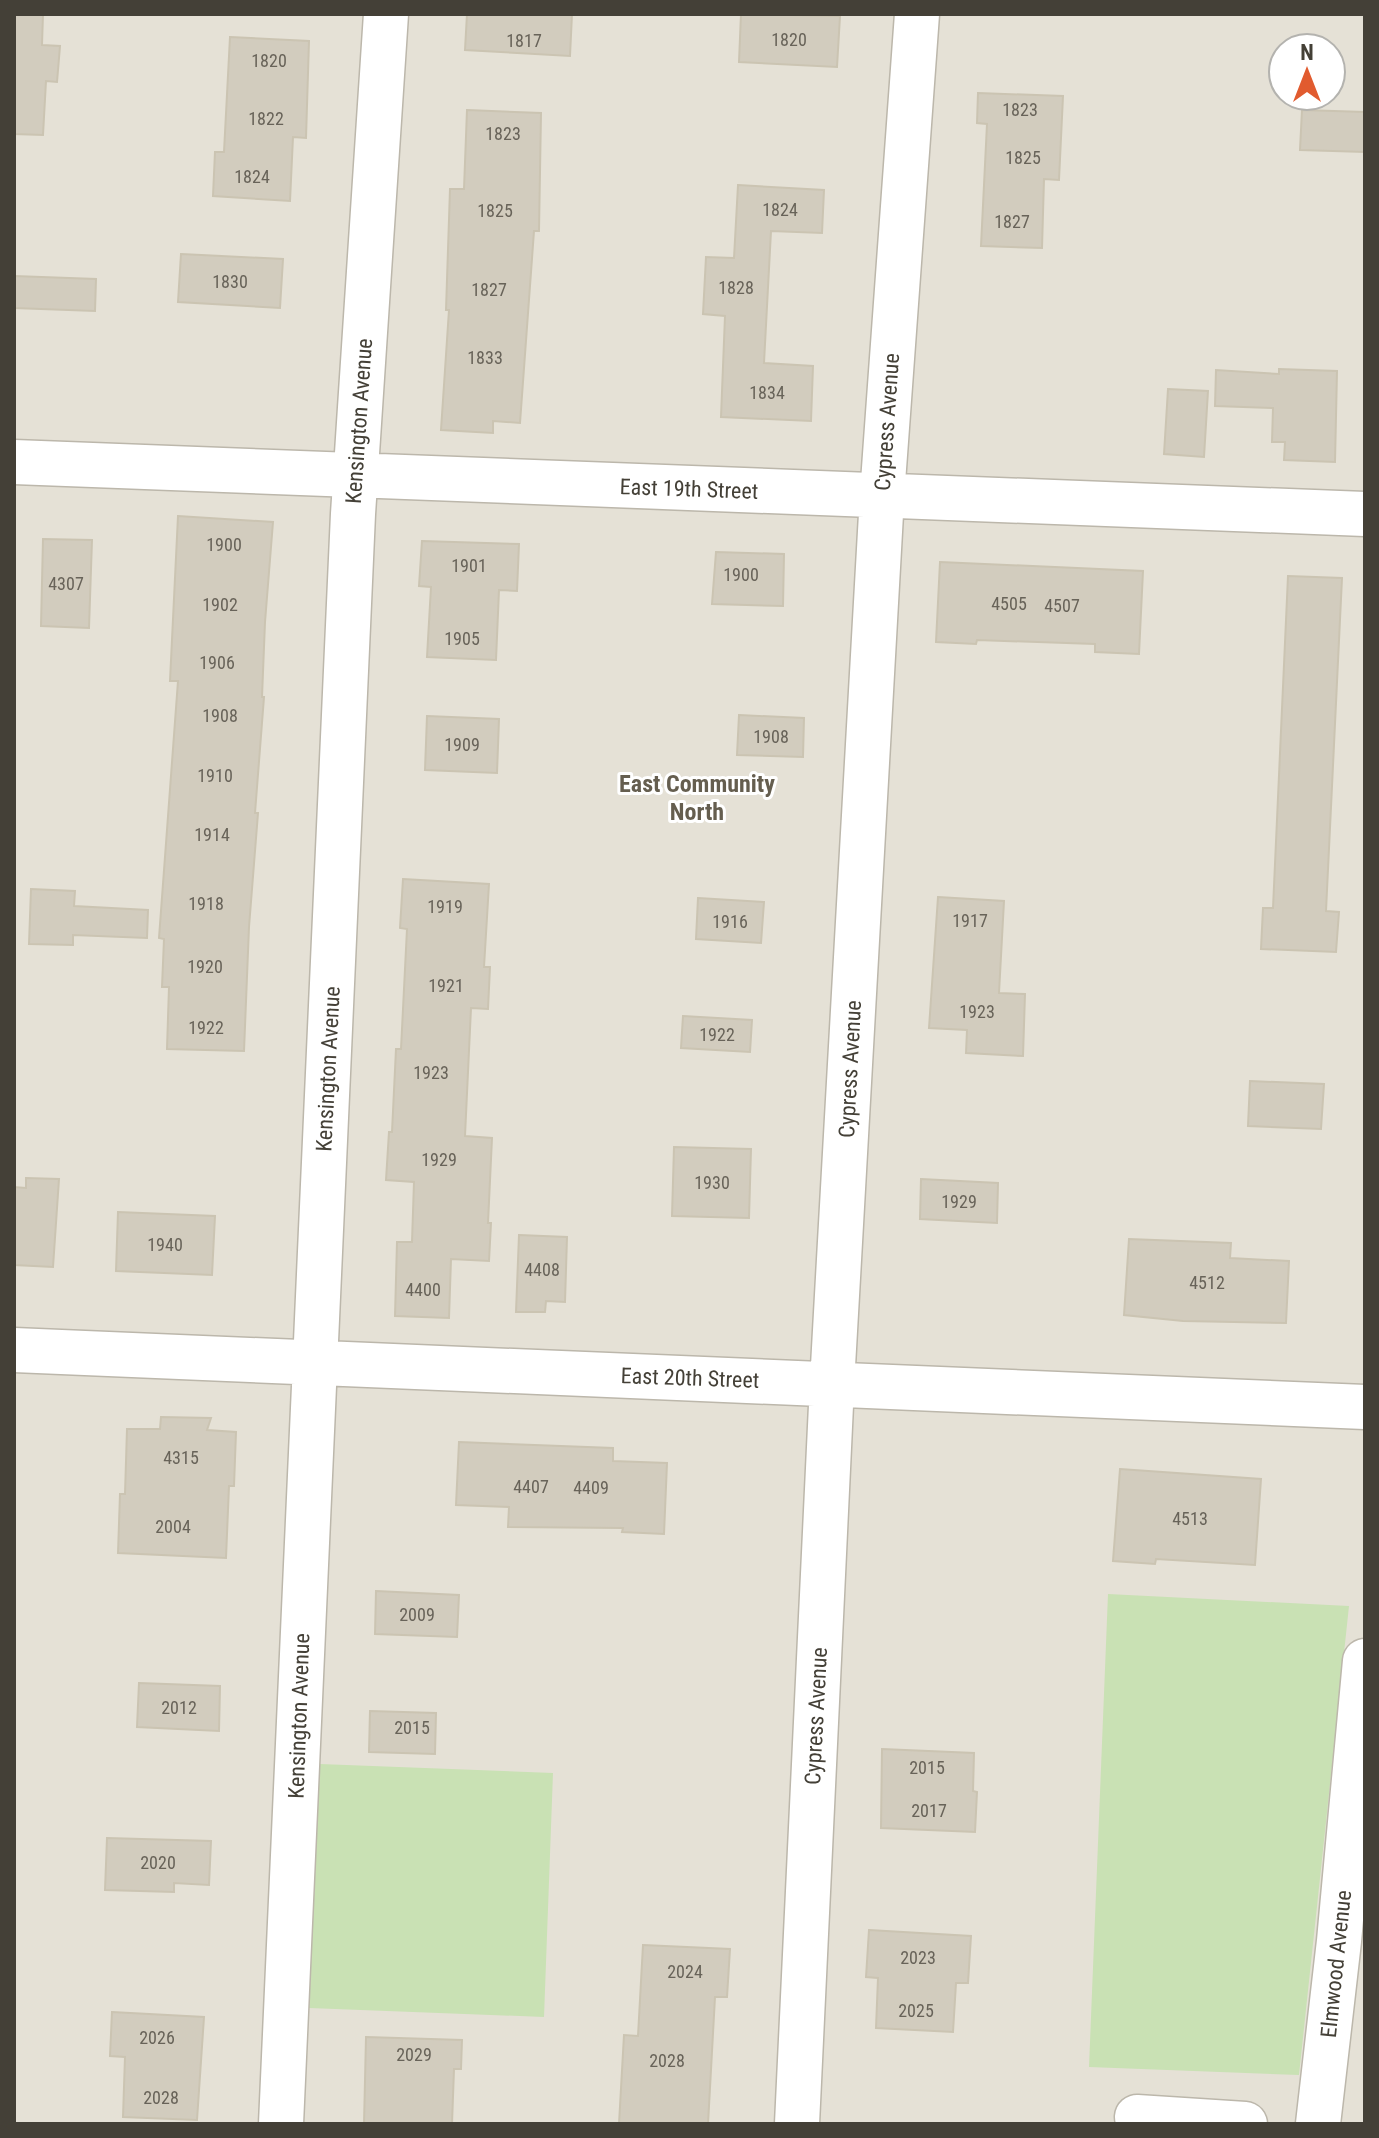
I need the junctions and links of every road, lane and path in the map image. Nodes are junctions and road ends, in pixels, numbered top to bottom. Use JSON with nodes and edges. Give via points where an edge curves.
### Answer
{"nodes":[{"id":1,"x":386,"y":14,"type":"edge"},
{"id":2,"x":917,"y":14,"type":"edge"},
{"id":3,"x":14,"y":462,"type":"edge"},
{"id":4,"x":355,"y":475,"type":"junction"},
{"id":5,"x":882,"y":496,"type":"junction"},
{"id":6,"x":1365,"y":514,"type":"edge"},
{"id":7,"x":14,"y":1350,"type":"edge"},
{"id":8,"x":314,"y":1362,"type":"junction"},
{"id":9,"x":832,"y":1384,"type":"junction"},
{"id":10,"x":1365,"y":1407,"type":"edge"},
{"id":11,"x":1365,"y":1661,"type":"edge"},
{"id":12,"x":1137,"y":2117,"type":"dead end"},
{"id":13,"x":281,"y":2124,"type":"edge"},
{"id":14,"x":797,"y":2124,"type":"edge"},
{"id":15,"x":1245,"y":2124,"type":"edge"},
{"id":16,"x":1318,"y":2124,"type":"edge"}],
"edges":[{"from":1,"to":4,"type":"street","name":"Kensington Avenue"},
{"from":2,"to":5,"type":"street","name":"Cypress Avenue"},
{"from":3,"to":4,"type":"street","name":"East 19th Street"},
{"from":4,"to":5,"type":"street","name":"East 19th Street"},
{"from":4,"to":8,"type":"street","name":"Kensington Avenue"},
{"from":5,"to":6,"type":"street","name":"East 19th Street"},
{"from":5,"to":9,"type":"street","name":"Cypress Avenue"},
{"from":7,"to":8,"type":"street","name":"East 20th Street"},
{"from":8,"to":9,"type":"street","name":"East 20th Street"},
{"from":8,"to":13,"type":"street","name":"Kensington Avenue"},
{"from":9,"to":10,"type":"street","name":"East 20th Street"},
{"from":9,"to":14,"type":"street","name":"Cypress Avenue"},
{"from":11,"to":16,"type":"street","name":"Elmwood Avenue"},
{"from":12,"to":15,"type":"street"}]}
